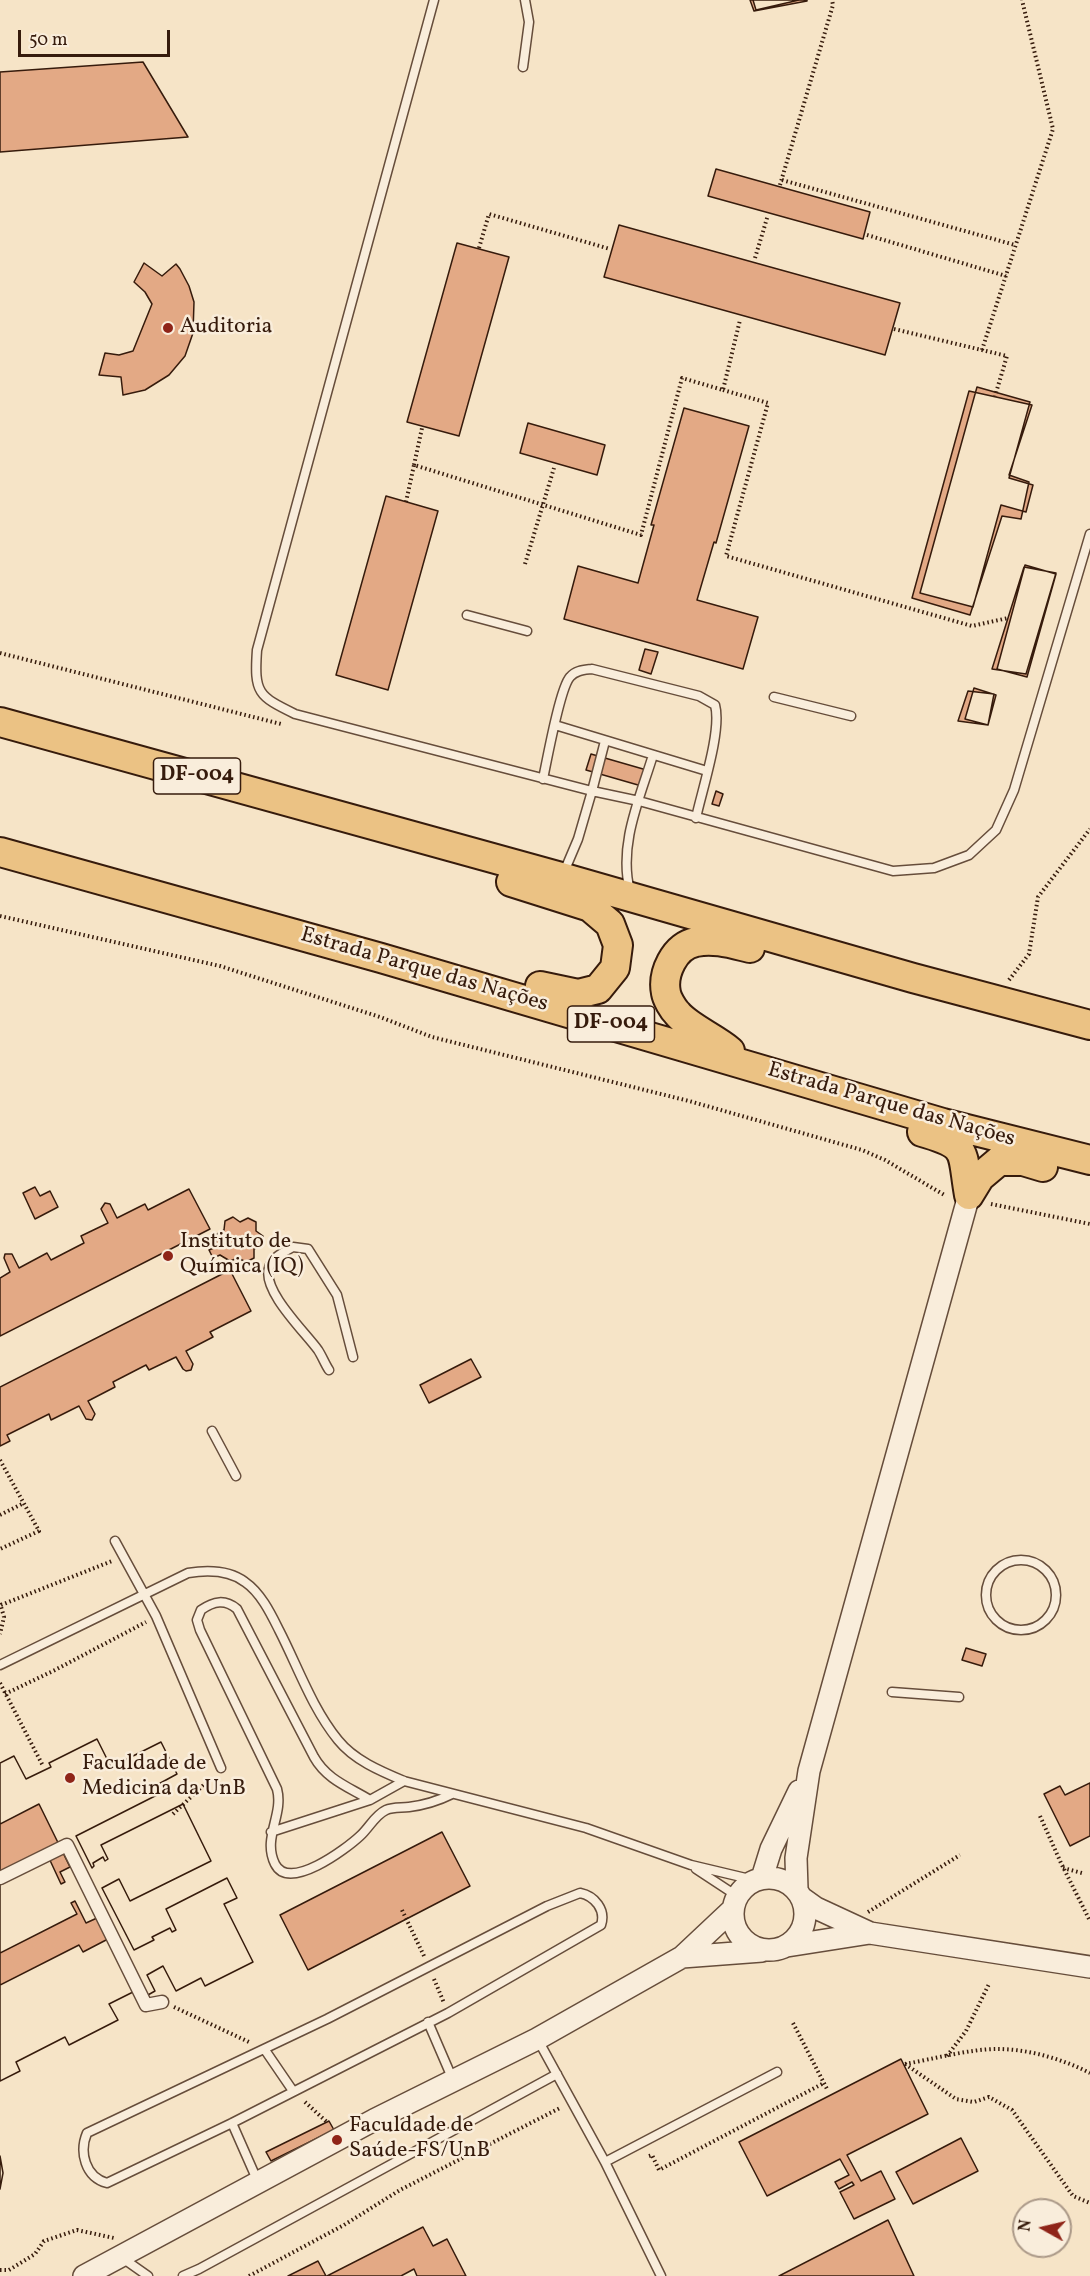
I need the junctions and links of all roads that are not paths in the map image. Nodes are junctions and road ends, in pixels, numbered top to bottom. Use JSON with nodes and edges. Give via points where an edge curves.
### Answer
{"nodes":[{"id":1,"x":434,"y":0,"type":"edge"},
{"id":2,"x":525,"y":0,"type":"edge"},
{"id":3,"x":523,"y":67,"type":"dead end"},
{"id":4,"x":1090,"y":534,"type":"edge"},
{"id":5,"x":467,"y":615,"type":"dead end"},
{"id":6,"x":527,"y":631,"type":"dead end"},
{"id":7,"x":774,"y":697,"type":"dead end"},
{"id":8,"x":850,"y":716,"type":"dead end"},
{"id":9,"x":0,"y":722,"type":"edge"},
{"id":10,"x":555,"y":725,"type":"junction"},
{"id":11,"x":605,"y":741,"type":"junction"},
{"id":12,"x":653,"y":755,"type":"junction"},
{"id":13,"x":707,"y":771,"type":"junction"},
{"id":14,"x":543,"y":779,"type":"junction"},
{"id":15,"x":592,"y":791,"type":"junction"},
{"id":16,"x":639,"y":801,"type":"junction"},
{"id":17,"x":696,"y":818,"type":"junction"},
{"id":18,"x":394,"y":831,"type":"junction"},
{"id":19,"x":0,"y":852,"type":"edge"},
{"id":20,"x":561,"y":877,"type":"junction"},
{"id":21,"x":632,"y":897,"type":"junction"},
{"id":22,"x":381,"y":958,"type":"junction"},
{"id":23,"x":913,"y":978,"type":"junction"},
{"id":24,"x":1090,"y":1025,"type":"edge"},
{"id":25,"x":736,"y":1061,"type":"junction"},
{"id":26,"x":1090,"y":1161,"type":"edge"},
{"id":27,"x":1090,"y":1179,"type":"edge"},
{"id":28,"x":967,"y":1198,"type":"junction"},
{"id":29,"x":353,"y":1358,"type":"dead end"},
{"id":30,"x":329,"y":1370,"type":"dead end"},
{"id":31,"x":212,"y":1431,"type":"dead end"},
{"id":32,"x":236,"y":1476,"type":"dead end"},
{"id":33,"x":115,"y":1541,"type":"dead end"},
{"id":34,"x":145,"y":1594,"type":"junction"},
{"id":35,"x":1033,"y":1628,"type":"joint"},
{"id":36,"x":0,"y":1665,"type":"edge"},
{"id":37,"x":891,"y":1692,"type":"dead end"},
{"id":38,"x":959,"y":1697,"type":"dead end"},
{"id":39,"x":221,"y":1768,"type":"road end"},
{"id":40,"x":809,"y":1772,"type":"junction"},
{"id":41,"x":404,"y":1781,"type":"junction"},
{"id":42,"x":452,"y":1794,"type":"junction"},
{"id":43,"x":370,"y":1800,"type":"junction"},
{"id":44,"x":272,"y":1832,"type":"junction"},
{"id":45,"x":691,"y":1865,"type":"junction"},
{"id":46,"x":0,"y":1878,"type":"edge"},
{"id":47,"x":758,"y":1879,"type":"junction"},
{"id":48,"x":799,"y":1894,"type":"junction"},
{"id":49,"x":735,"y":1903,"type":"junction"},
{"id":50,"x":870,"y":1933,"type":"junction"},
{"id":51,"x":787,"y":1946,"type":"junction"},
{"id":52,"x":764,"y":1951,"type":"junction"},
{"id":53,"x":682,"y":1958,"type":"junction"},
{"id":54,"x":1090,"y":1967,"type":"edge"},
{"id":55,"x":162,"y":2002,"type":"road end"},
{"id":56,"x":428,"y":2022,"type":"junction"},
{"id":57,"x":537,"y":2039,"type":"junction"},
{"id":58,"x":265,"y":2050,"type":"junction"},
{"id":59,"x":777,"y":2072,"type":"dead end"},
{"id":60,"x":557,"y":2074,"type":"junction"},
{"id":61,"x":453,"y":2081,"type":"junction"},
{"id":62,"x":292,"y":2091,"type":"junction"},
{"id":63,"x":232,"y":2123,"type":"junction"},
{"id":64,"x":605,"y":2162,"type":"junction"},
{"id":65,"x":258,"y":2182,"type":"junction"},
{"id":66,"x":118,"y":2247,"type":"junction"},
{"id":67,"x":84,"y":2276,"type":"edge"},
{"id":68,"x":148,"y":2276,"type":"edge"},
{"id":69,"x":183,"y":2276,"type":"edge"},
{"id":70,"x":661,"y":2276,"type":"edge"}],
"edges":[{"from":1,"to":14,"type":"lane","via":[[257,650],[255,677],[268,701],[296,714]]},
{"from":2,"to":3,"type":"lane","via":[[529,22]]},
{"from":4,"to":17,"type":"lane","via":[[1014,790],[996,830],[969,855],[934,868],[893,871]]},
{"from":5,"to":6,"type":"lane"},
{"from":7,"to":8,"type":"lane"},
{"from":9,"to":18,"type":"highway","number":"DF-004"},
{"from":10,"to":11,"type":"lane"},
{"from":10,"to":13,"type":"lane","via":[[569,678],[578,671],[592,669],[699,696],[715,705],[717,714]]},
{"from":10,"to":14,"type":"lane"},
{"from":11,"to":12,"type":"lane"},
{"from":11,"to":15,"type":"lane"},
{"from":12,"to":13,"type":"lane"},
{"from":12,"to":16,"type":"lane"},
{"from":13,"to":17,"type":"lane"},
{"from":14,"to":15,"type":"lane"},
{"from":15,"to":16,"type":"lane"},
{"from":15,"to":20,"type":"lane","via":[[578,839]]},
{"from":16,"to":17,"type":"lane"},
{"from":16,"to":21,"type":"lane","via":[[627,854],[626,875]]},
{"from":18,"to":20,"type":"highway","number":"DF-004"},
{"from":18,"to":22,"type":"highway","via":[[451,863],[590,907],[610,924],[618,945],[615,968],[598,988],[578,994],[459,966]]},
{"from":19,"to":22,"type":"highway","name":"Estrada Parque das Nações","number":"DF-004"},
{"from":20,"to":21,"type":"highway","number":"DF-004"},
{"from":21,"to":23,"type":"highway","number":"DF-004"},
{"from":22,"to":25,"type":"highway","name":"Estrada Parque das Nações","number":"DF-004"},
{"from":23,"to":24,"type":"highway","number":"DF-004"},
{"from":23,"to":25,"type":"highway","via":[[890,982],[868,979],[737,945],[693,942],[676,954],[667,971],[666,994],[678,1015],[717,1040]]},
{"from":25,"to":26,"type":"highway","name":"Estrada Parque das Nações","number":"DF-004","via":[[943,1123]]},
{"from":25,"to":28,"type":"highway","via":[[761,1085],[789,1096],[955,1143],[963,1154]]},
{"from":27,"to":28,"type":"highway","via":[[1023,1161],[999,1161],[980,1177]]},
{"from":28,"to":40,"type":"street"},
{"from":29,"to":30,"type":"lane","via":[[337,1295],[313,1254],[293,1247],[271,1262],[268,1279],[285,1310],[319,1351]]},
{"from":31,"to":32,"type":"lane"},
{"from":33,"to":34,"type":"lane"},
{"from":34,"to":36,"type":"lane"},
{"from":34,"to":39,"type":"lane"},
{"from":34,"to":41,"type":"lane","via":[[188,1573],[208,1570],[244,1581],[259,1595],[273,1618],[338,1741],[375,1769]]},
{"from":35,"to":35,"type":"lane","via":[[1043,1622],[1055,1602],[1052,1580],[1036,1563],[1025,1560],[1002,1565],[994,1573],[986,1594],[987,1605],[1000,1623],[1022,1630]]},
{"from":37,"to":38,"type":"lane"},
{"from":40,"to":47,"type":"street"},
{"from":40,"to":48,"type":"street","via":[[796,1858]]},
{"from":41,"to":42,"type":"lane"},
{"from":41,"to":43,"type":"lane"},
{"from":42,"to":44,"type":"lane","via":[[426,1804],[383,1812],[347,1846],[294,1875],[283,1873],[274,1864],[269,1843]]},
{"from":42,"to":45,"type":"lane","via":[[586,1828]]},
{"from":43,"to":44,"type":"lane"},
{"from":43,"to":44,"type":"lane","via":[[320,1767],[237,1609],[224,1602],[209,1604],[198,1614],[200,1630],[279,1796]]},
{"from":45,"to":47,"type":"lane"},
{"from":45,"to":49,"type":"lane"},
{"from":46,"to":55,"type":"street","via":[[67,1845],[146,2005]]},
{"from":47,"to":48,"type":"street","via":[[786,1881]]},
{"from":47,"to":49,"type":"street","via":[[745,1886]]},
{"from":48,"to":50,"type":"street","via":[[816,1908]]},
{"from":48,"to":51,"type":"street","via":[[805,1907],[804,1925]]},
{"from":49,"to":52,"type":"street","via":[[735,1929],[747,1943]]},
{"from":49,"to":53,"type":"street"},
{"from":50,"to":51,"type":"street"},
{"from":50,"to":54,"type":"street"},
{"from":51,"to":52,"type":"street"},
{"from":52,"to":53,"type":"street"},
{"from":53,"to":57,"type":"street"},
{"from":56,"to":58,"type":"lane","via":[[601,1926],[604,1917],[600,1907],[588,1894],[580,1893],[547,1906]]},
{"from":56,"to":61,"type":"lane"},
{"from":56,"to":62,"type":"lane"},
{"from":57,"to":60,"type":"lane"},
{"from":57,"to":61,"type":"street"},
{"from":58,"to":62,"type":"lane"},
{"from":58,"to":63,"type":"lane","via":[[87,2133],[83,2151],[86,2165],[99,2181],[107,2183]]},
{"from":59,"to":64,"type":"lane"},
{"from":60,"to":64,"type":"lane"},
{"from":60,"to":69,"type":"lane"},
{"from":61,"to":65,"type":"street"},
{"from":62,"to":63,"type":"lane"},
{"from":63,"to":65,"type":"lane"},
{"from":64,"to":70,"type":"lane"},
{"from":65,"to":66,"type":"street"},
{"from":66,"to":67,"type":"street"},
{"from":66,"to":68,"type":"lane"}]}
